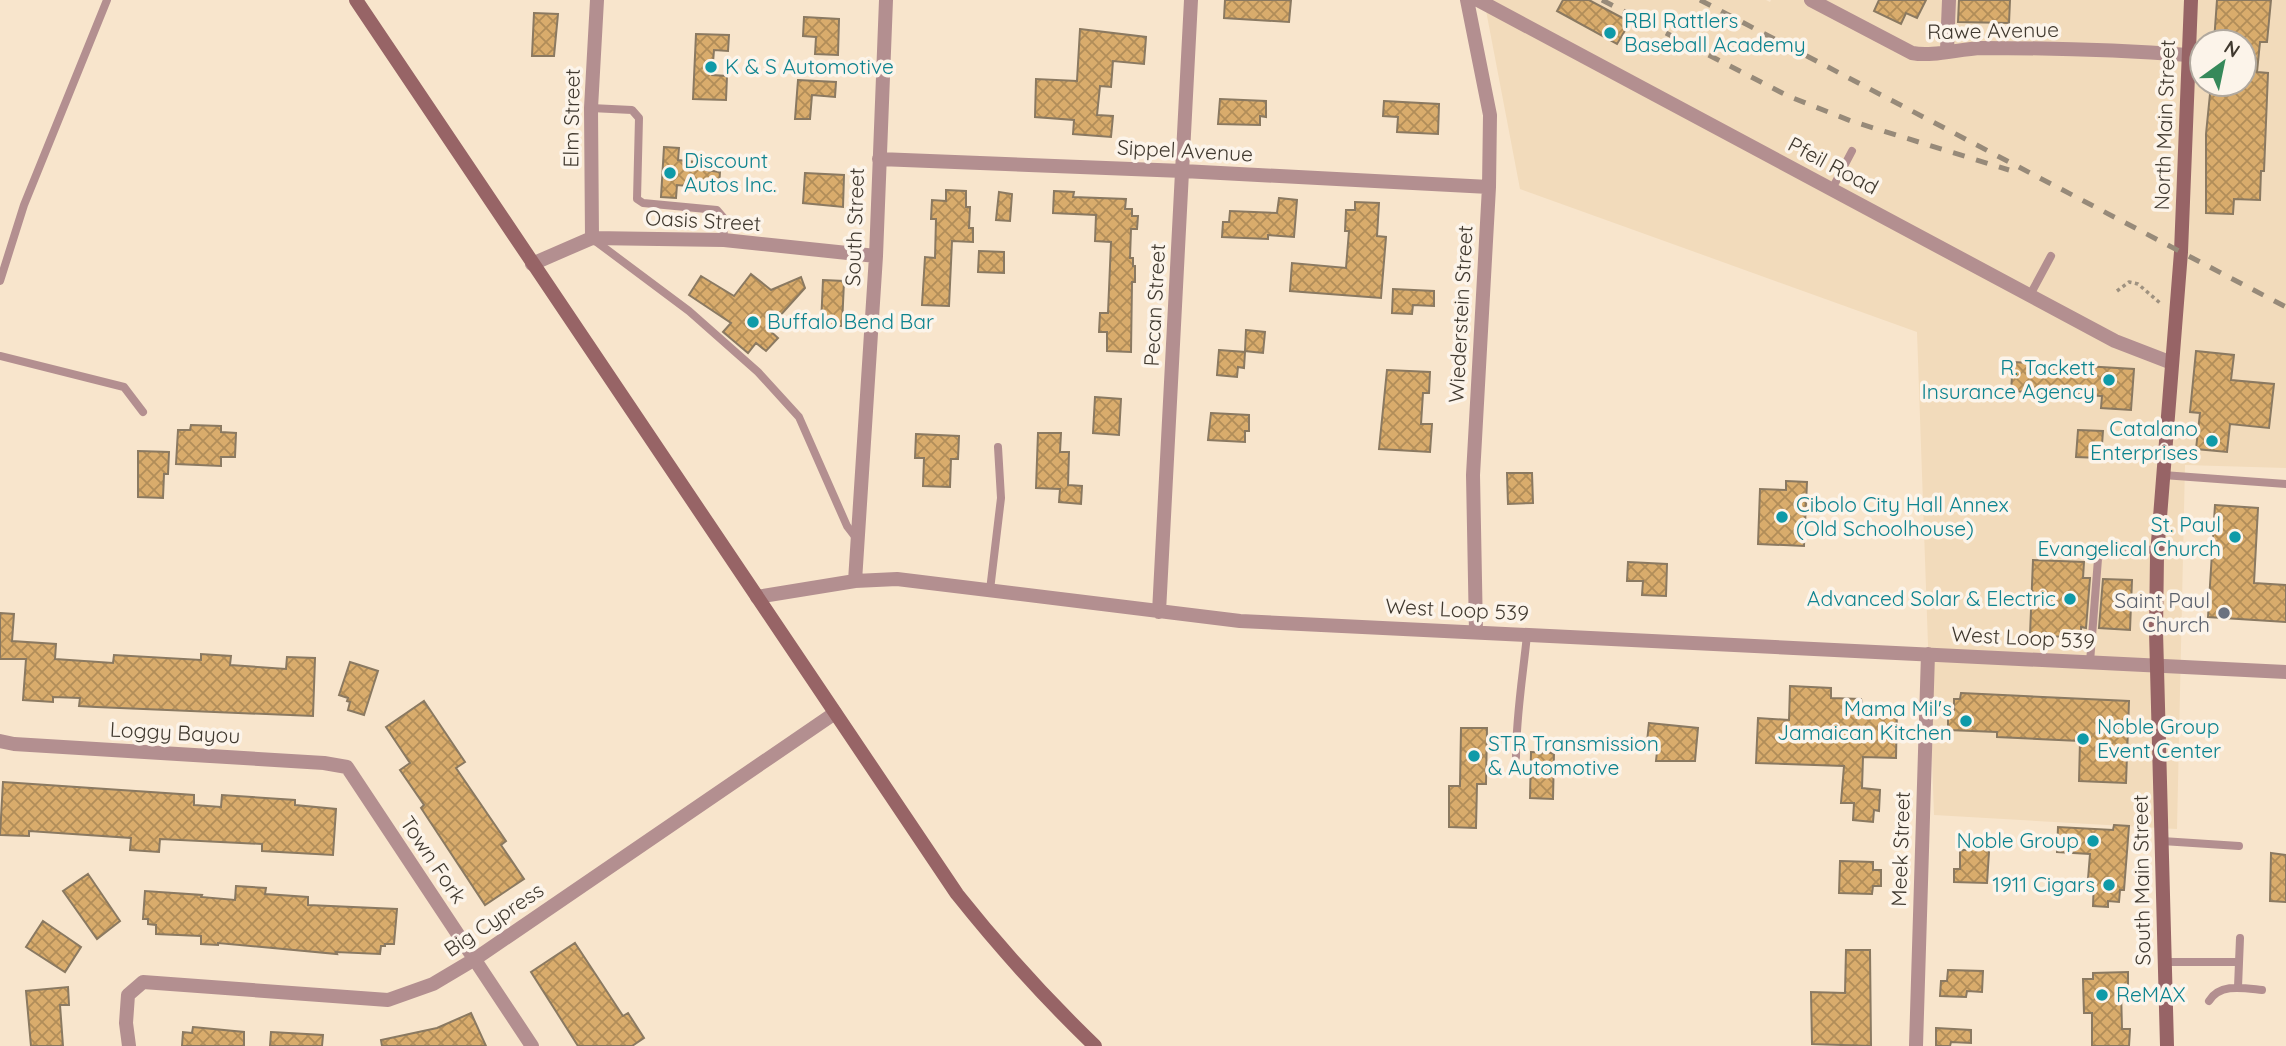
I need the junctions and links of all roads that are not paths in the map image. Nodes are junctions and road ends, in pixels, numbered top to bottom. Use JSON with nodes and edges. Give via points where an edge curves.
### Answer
{"nodes":[{"id":1,"x":107,"y":0,"type":"edge"},
{"id":2,"x":356,"y":0,"type":"edge"},
{"id":3,"x":597,"y":0,"type":"edge"},
{"id":4,"x":886,"y":0,"type":"edge"},
{"id":5,"x":1191,"y":0,"type":"edge"},
{"id":6,"x":1467,"y":0,"type":"edge"},
{"id":7,"x":1478,"y":0,"type":"edge"},
{"id":8,"x":1811,"y":0,"type":"edge"},
{"id":9,"x":1949,"y":0,"type":"edge"},
{"id":10,"x":2191,"y":0,"type":"edge"},
{"id":11,"x":2189,"y":28,"type":"edge"},
{"id":12,"x":1947,"y":50,"type":"junction"},
{"id":13,"x":2188,"y":55,"type":"joint"},
{"id":14,"x":591,"y":108,"type":"junction"},
{"id":15,"x":1852,"y":151,"type":"dead end"},
{"id":16,"x":879,"y":159,"type":"junction"},
{"id":17,"x":1183,"y":171,"type":"junction"},
{"id":18,"x":1489,"y":187,"type":"junction"},
{"id":19,"x":1832,"y":189,"type":"junction"},
{"id":20,"x":592,"y":238,"type":"junction"},
{"id":21,"x":724,"y":240,"type":"junction"},
{"id":22,"x":2181,"y":252,"type":"joint"},
{"id":23,"x":876,"y":256,"type":"junction"},
{"id":24,"x":2051,"y":256,"type":"dead end"},
{"id":25,"x":532,"y":264,"type":"junction"},
{"id":26,"x":0,"y":281,"type":"edge"},
{"id":27,"x":2030,"y":295,"type":"junction"},
{"id":28,"x":0,"y":356,"type":"edge"},
{"id":29,"x":2172,"y":363,"type":"junction"},
{"id":30,"x":143,"y":412,"type":"dead end"},
{"id":31,"x":998,"y":447,"type":"dead end"},
{"id":32,"x":2163,"y":475,"type":"junction"},
{"id":33,"x":2286,"y":484,"type":"edge"},
{"id":34,"x":858,"y":542,"type":"junction"},
{"id":35,"x":2158,"y":550,"type":"junction"},
{"id":36,"x":855,"y":581,"type":"junction"},
{"id":37,"x":990,"y":590,"type":"junction"},
{"id":38,"x":757,"y":597,"type":"junction"},
{"id":39,"x":1159,"y":612,"type":"junction"},
{"id":40,"x":1476,"y":632,"type":"junction"},
{"id":41,"x":1527,"y":635,"type":"junction"},
{"id":42,"x":1928,"y":654,"type":"junction"},
{"id":43,"x":2090,"y":662,"type":"junction"},
{"id":44,"x":2158,"y":665,"type":"junction"},
{"id":45,"x":2286,"y":673,"type":"edge"},
{"id":46,"x":835,"y":713,"type":"junction"},
{"id":47,"x":0,"y":741,"type":"edge"},
{"id":48,"x":1516,"y":757,"type":"dead end"},
{"id":49,"x":347,"y":767,"type":"joint"},
{"id":50,"x":2162,"y":841,"type":"junction"},
{"id":51,"x":2239,"y":846,"type":"dead end"},
{"id":52,"x":2241,"y":938,"type":"dead end"},
{"id":53,"x":475,"y":959,"type":"junction"},
{"id":54,"x":2165,"y":962,"type":"junction"},
{"id":55,"x":2238,"y":962,"type":"junction"},
{"id":56,"x":2238,"y":988,"type":"junction"},
{"id":57,"x":2262,"y":990,"type":"dead end"},
{"id":58,"x":2209,"y":1001,"type":"dead end"},
{"id":59,"x":129,"y":1046,"type":"edge"},
{"id":60,"x":531,"y":1046,"type":"edge"},
{"id":61,"x":1095,"y":1046,"type":"edge"},
{"id":62,"x":1916,"y":1046,"type":"edge"},
{"id":63,"x":2167,"y":1046,"type":"edge"}],
"edges":[{"from":1,"to":26,"type":"lane","via":[[24,205]]},
{"from":2,"to":25,"type":"main road"},
{"from":3,"to":14,"type":"street","name":"Elm Street"},
{"from":4,"to":16,"type":"street","name":"South Street"},
{"from":5,"to":17,"type":"street","name":"Pecan Street"},
{"from":6,"to":18,"type":"street","name":"Wiederstein Street","via":[[1490,115]]},
{"from":7,"to":19,"type":"street","name":"Pfeil Road"},
{"from":8,"to":12,"type":"street","name":"Rawe Avenue","via":[[1912,53],[1926,56]]},
{"from":9,"to":12,"type":"street"},
{"from":10,"to":11,"type":"main road","name":"North Main Street"},
{"from":12,"to":13,"type":"street","name":"Rawe Avenue"},
{"from":13,"to":22,"type":"main road","name":"North Main Street"},
{"from":14,"to":20,"type":"street","name":"Elm Street"},
{"from":14,"to":21,"type":"lane","via":[[632,110],[639,118],[637,199],[717,210],[723,217]]},
{"from":15,"to":19,"type":"lane"},
{"from":16,"to":17,"type":"street","name":"Sippel Avenue"},
{"from":16,"to":23,"type":"street","name":"South Street"},
{"from":17,"to":18,"type":"street","name":"Sippel Avenue"},
{"from":17,"to":39,"type":"street","name":"Pecan Street"},
{"from":18,"to":40,"type":"street","name":"Wiederstein Street","via":[[1473,475]]},
{"from":19,"to":27,"type":"street","name":"Pfeil Road"},
{"from":20,"to":21,"type":"street","name":"Oasis Street"},
{"from":20,"to":25,"type":"street","name":"Oasis Street"},
{"from":20,"to":34,"type":"lane","via":[[689,311],[758,372],[799,417]]},
{"from":21,"to":23,"type":"street","name":"Oasis Street"},
{"from":22,"to":29,"type":"main road","name":"South Main Street"},
{"from":23,"to":34,"type":"street","name":"South Street"},
{"from":24,"to":27,"type":"lane"},
{"from":25,"to":38,"type":"main road"},
{"from":27,"to":29,"type":"street","name":"Pfeil Road","via":[[2115,341]]},
{"from":28,"to":30,"type":"lane","via":[[124,387]]},
{"from":29,"to":32,"type":"main road","name":"South Main Street"},
{"from":31,"to":37,"type":"lane","via":[[1001,498]]},
{"from":32,"to":33,"type":"lane"},
{"from":32,"to":35,"type":"main road","name":"South Main Street"},
{"from":34,"to":36,"type":"street","name":"South Street"},
{"from":35,"to":43,"type":"lane","via":[[2104,548],[2098,559]]},
{"from":35,"to":44,"type":"main road","name":"South Main Street"},
{"from":36,"to":37,"type":"street","name":"West Loop 539","via":[[897,579]]},
{"from":36,"to":38,"type":"street","name":"West Loop 539"},
{"from":37,"to":39,"type":"street","name":"West Loop 539"},
{"from":38,"to":46,"type":"main road"},
{"from":39,"to":40,"type":"street","name":"West Loop 539","via":[[1240,621]]},
{"from":40,"to":41,"type":"street","name":"West Loop 539"},
{"from":41,"to":42,"type":"street","name":"West Loop 539"},
{"from":41,"to":48,"type":"lane"},
{"from":42,"to":43,"type":"street","name":"West Loop 539"},
{"from":42,"to":62,"type":"street","name":"Meek Street"},
{"from":43,"to":44,"type":"street","name":"West Loop 539"},
{"from":44,"to":45,"type":"street","name":"West Loop 539"},
{"from":44,"to":50,"type":"main road","name":"South Main Street"},
{"from":46,"to":53,"type":"street","name":"Big Cypress"},
{"from":46,"to":61,"type":"main road","via":[[995,943]]},
{"from":47,"to":49,"type":"street","name":"Loggy Bayou"},
{"from":49,"to":53,"type":"street","name":"Town Fork"},
{"from":50,"to":51,"type":"lane"},
{"from":50,"to":54,"type":"main road","name":"South Main Street"},
{"from":52,"to":55,"type":"lane"},
{"from":53,"to":59,"type":"street","name":"Big Cypress","via":[[433,984],[388,1000],[143,982],[128,995]]},
{"from":53,"to":60,"type":"street","name":"Town Fork"},
{"from":54,"to":55,"type":"lane"},
{"from":54,"to":63,"type":"main road","name":"South Main Street"},
{"from":55,"to":56,"type":"lane"},
{"from":56,"to":57,"type":"lane"},
{"from":56,"to":58,"type":"lane","via":[[2220,990]]}]}
